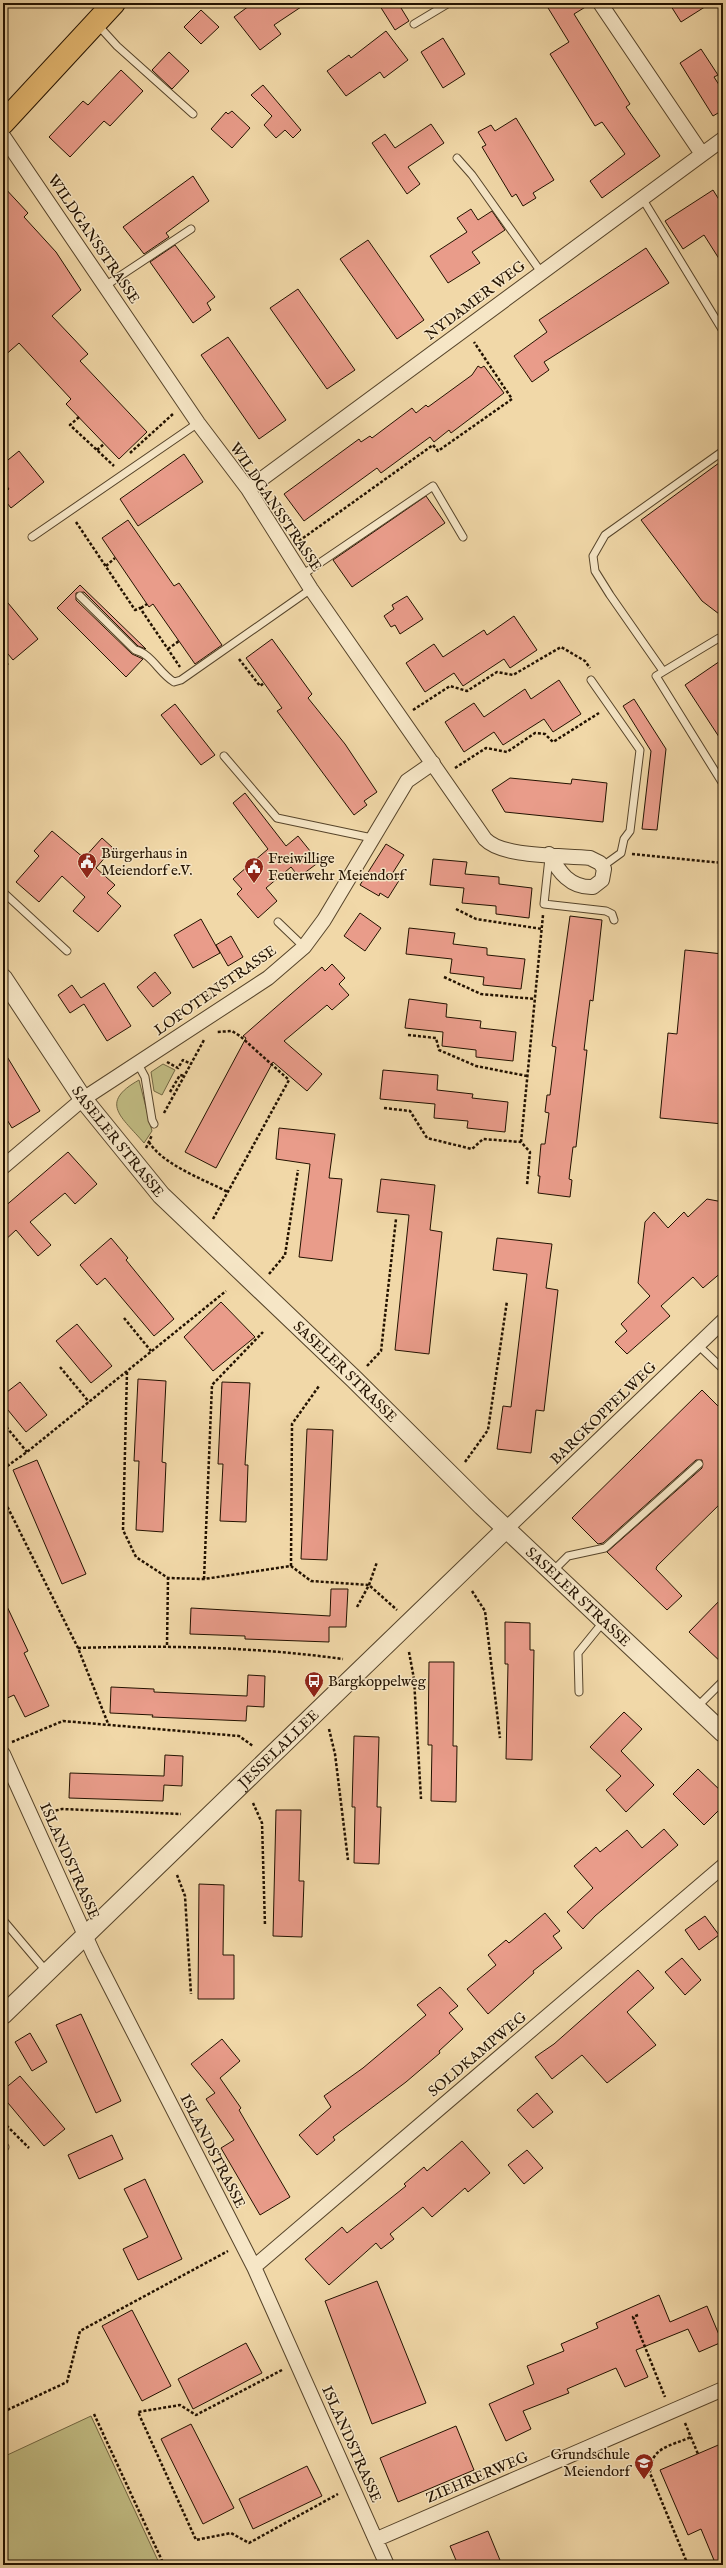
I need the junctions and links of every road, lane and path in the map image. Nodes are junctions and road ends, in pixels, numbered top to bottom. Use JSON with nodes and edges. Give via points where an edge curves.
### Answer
{"nodes":[{"id":1,"x":114,"y":3,"type":"edge"},
{"id":2,"x":449,"y":3,"type":"edge"},
{"id":3,"x":600,"y":3,"type":"edge"},
{"id":4,"x":96,"y":22,"type":"junction"},
{"id":5,"x":414,"y":24,"type":"dead end"},
{"id":6,"x":193,"y":114,"type":"dead end"},
{"id":7,"x":3,"y":123,"type":"edge"},
{"id":8,"x":3,"y":136,"type":"edge"},
{"id":9,"x":723,"y":139,"type":"edge"},
{"id":10,"x":702,"y":154,"type":"junction"},
{"id":11,"x":457,"y":158,"type":"dead end"},
{"id":12,"x":642,"y":198,"type":"junction"},
{"id":13,"x":191,"y":229,"type":"dead end"},
{"id":14,"x":541,"y":272,"type":"junction"},
{"id":15,"x":106,"y":286,"type":"junction"},
{"id":16,"x":465,"y":329,"type":"junction"},
{"id":17,"x":723,"y":331,"type":"edge"},
{"id":18,"x":185,"y":404,"type":"junction"},
{"id":19,"x":79,"y":417,"type":"dead end"},
{"id":20,"x":198,"y":423,"type":"junction"},
{"id":21,"x":104,"y":444,"type":"dead end"},
{"id":22,"x":97,"y":450,"type":"junction"},
{"id":23,"x":723,"y":451,"type":"edge"},
{"id":24,"x":126,"y":456,"type":"dead end"},
{"id":25,"x":120,"y":461,"type":"dead end"},
{"id":26,"x":115,"y":466,"type":"junction"},
{"id":27,"x":123,"y":474,"type":"junction"},
{"id":28,"x":248,"y":489,"type":"junction"},
{"id":29,"x":69,"y":511,"type":"junction"},
{"id":30,"x":32,"y":537,"type":"dead end"},
{"id":31,"x":463,"y":537,"type":"dead end"},
{"id":32,"x":286,"y":551,"type":"junction"},
{"id":33,"x":115,"y":558,"type":"dead end"},
{"id":34,"x":106,"y":566,"type":"junction"},
{"id":35,"x":302,"y":575,"type":"junction"},
{"id":36,"x":311,"y":589,"type":"junction"},
{"id":37,"x":80,"y":596,"type":"dead end"},
{"id":38,"x":147,"y":604,"type":"dead end"},
{"id":39,"x":140,"y":608,"type":"junction"},
{"id":40,"x":719,"y":638,"type":"dead end"},
{"id":41,"x":179,"y":641,"type":"dead end"},
{"id":42,"x":168,"y":649,"type":"junction"},
{"id":43,"x":239,"y":659,"type":"dead end"},
{"id":44,"x":3,"y":660,"type":"edge"},
{"id":45,"x":8,"y":665,"type":"dead end"},
{"id":46,"x":663,"y":672,"type":"junction"},
{"id":47,"x":187,"y":676,"type":"junction"},
{"id":48,"x":591,"y":680,"type":"joint"},
{"id":49,"x":264,"y":683,"type":"dead end"},
{"id":50,"x":610,"y":707,"type":"junction"},
{"id":51,"x":402,"y":719,"type":"junction"},
{"id":52,"x":224,"y":756,"type":"dead end"},
{"id":53,"x":433,"y":763,"type":"junction"},
{"id":54,"x":443,"y":778,"type":"junction"},
{"id":55,"x":723,"y":784,"type":"edge"},
{"id":56,"x":372,"y":838,"type":"junction"},
{"id":57,"x":621,"y":853,"type":"junction"},
{"id":58,"x":550,"y":854,"type":"junction"},
{"id":59,"x":723,"y":863,"type":"edge"},
{"id":60,"x":603,"y":866,"type":"junction"},
{"id":61,"x":3,"y":892,"type":"edge"},
{"id":62,"x":544,"y":904,"type":"junction"},
{"id":63,"x":456,"y":909,"type":"dead end"},
{"id":64,"x":614,"y":920,"type":"dead end"},
{"id":65,"x":278,"y":922,"type":"dead end"},
{"id":66,"x":542,"y":929,"type":"junction"},
{"id":67,"x":304,"y":947,"type":"junction"},
{"id":68,"x":67,"y":951,"type":"dead end"},
{"id":69,"x":444,"y":977,"type":"dead end"},
{"id":70,"x":3,"y":978,"type":"edge"},
{"id":71,"x":535,"y":999,"type":"junction"},
{"id":72,"x":213,"y":1034,"type":"dead end"},
{"id":73,"x":408,"y":1035,"type":"dead end"},
{"id":74,"x":208,"y":1037,"type":"dead end"},
{"id":75,"x":159,"y":1050,"type":"junction"},
{"id":76,"x":138,"y":1064,"type":"junction"},
{"id":77,"x":191,"y":1064,"type":"junction"},
{"id":78,"x":184,"y":1076,"type":"junction"},
{"id":79,"x":527,"y":1076,"type":"junction"},
{"id":80,"x":170,"y":1092,"type":"dead end"},
{"id":81,"x":83,"y":1099,"type":"junction"},
{"id":82,"x":384,"y":1108,"type":"dead end"},
{"id":83,"x":163,"y":1114,"type":"dead end"},
{"id":84,"x":155,"y":1126,"type":"joint"},
{"id":85,"x":149,"y":1142,"type":"junction"},
{"id":86,"x":521,"y":1142,"type":"junction"},
{"id":87,"x":144,"y":1151,"type":"dead end"},
{"id":88,"x":3,"y":1167,"type":"edge"},
{"id":89,"x":298,"y":1170,"type":"dead end"},
{"id":90,"x":527,"y":1185,"type":"dead end"},
{"id":91,"x":228,"y":1192,"type":"junction"},
{"id":92,"x":213,"y":1219,"type":"dead end"},
{"id":93,"x":396,"y":1220,"type":"dead end"},
{"id":94,"x":268,"y":1275,"type":"dead end"},
{"id":95,"x":226,"y":1291,"type":"dead end"},
{"id":96,"x":507,"y":1301,"type":"dead end"},
{"id":97,"x":124,"y":1318,"type":"dead end"},
{"id":98,"x":723,"y":1321,"type":"edge"},
{"id":99,"x":263,"y":1332,"type":"dead end"},
{"id":100,"x":698,"y":1345,"type":"junction"},
{"id":101,"x":151,"y":1351,"type":"junction"},
{"id":102,"x":60,"y":1367,"type":"dead end"},
{"id":103,"x":365,"y":1368,"type":"dead end"},
{"id":104,"x":723,"y":1369,"type":"edge"},
{"id":105,"x":127,"y":1372,"type":"junction"},
{"id":106,"x":319,"y":1386,"type":"dead end"},
{"id":107,"x":89,"y":1402,"type":"junction"},
{"id":108,"x":3,"y":1423,"type":"edge"},
{"id":109,"x":27,"y":1452,"type":"junction"},
{"id":110,"x":465,"y":1462,"type":"dead end"},
{"id":111,"x":699,"y":1464,"type":"dead end"},
{"id":112,"x":3,"y":1469,"type":"edge"},
{"id":113,"x":3,"y":1498,"type":"edge"},
{"id":114,"x":506,"y":1529,"type":"junction"},
{"id":115,"x":377,"y":1562,"type":"dead end"},
{"id":116,"x":291,"y":1566,"type":"junction"},
{"id":117,"x":552,"y":1572,"type":"junction"},
{"id":118,"x":168,"y":1578,"type":"junction"},
{"id":119,"x":204,"y":1579,"type":"junction"},
{"id":120,"x":369,"y":1585,"type":"junction"},
{"id":121,"x":472,"y":1591,"type":"dead end"},
{"id":122,"x":357,"y":1607,"type":"dead end"},
{"id":123,"x":396,"y":1609,"type":"dead end"},
{"id":124,"x":604,"y":1621,"type":"junction"},
{"id":125,"x":167,"y":1645,"type":"junction"},
{"id":126,"x":78,"y":1648,"type":"junction"},
{"id":127,"x":409,"y":1652,"type":"dead end"},
{"id":128,"x":343,"y":1659,"type":"dead end"},
{"id":129,"x":723,"y":1681,"type":"edge"},
{"id":130,"x":579,"y":1692,"type":"dead end"},
{"id":131,"x":696,"y":1708,"type":"junction"},
{"id":132,"x":109,"y":1726,"type":"junction"},
{"id":133,"x":329,"y":1729,"type":"dead end"},
{"id":134,"x":723,"y":1734,"type":"edge"},
{"id":135,"x":500,"y":1738,"type":"dead end"},
{"id":136,"x":253,"y":1746,"type":"dead end"},
{"id":137,"x":6,"y":1748,"type":"edge"},
{"id":138,"x":420,"y":1799,"type":"dead end"},
{"id":139,"x":252,"y":1803,"type":"dead end"},
{"id":140,"x":50,"y":1810,"type":"dead end"},
{"id":141,"x":181,"y":1814,"type":"dead end"},
{"id":142,"x":348,"y":1860,"type":"dead end"},
{"id":143,"x":723,"y":1866,"type":"edge"},
{"id":144,"x":177,"y":1875,"type":"dead end"},
{"id":145,"x":3,"y":1920,"type":"edge"},
{"id":146,"x":265,"y":1926,"type":"dead end"},
{"id":147,"x":85,"y":1936,"type":"junction"},
{"id":148,"x":47,"y":1973,"type":"junction"},
{"id":149,"x":191,"y":1994,"type":"dead end"},
{"id":150,"x":3,"y":2015,"type":"edge"},
{"id":151,"x":3,"y":2122,"type":"edge"},
{"id":152,"x":29,"y":2148,"type":"dead end"},
{"id":153,"x":242,"y":2244,"type":"junction"},
{"id":154,"x":254,"y":2267,"type":"junction"},
{"id":155,"x":638,"y":2315,"type":"dead end"},
{"id":156,"x":642,"y":2326,"type":"dead end"},
{"id":157,"x":637,"y":2328,"type":"junction"},
{"id":158,"x":646,"y":2336,"type":"dead end"},
{"id":159,"x":641,"y":2338,"type":"junction"},
{"id":160,"x":297,"y":2362,"type":"junction"},
{"id":161,"x":723,"y":2389,"type":"edge"},
{"id":162,"x":675,"y":2410,"type":"junction"},
{"id":163,"x":3,"y":2412,"type":"edge"},
{"id":164,"x":94,"y":2414,"type":"dead end"},
{"id":165,"x":691,"y":2437,"type":"junction"},
{"id":166,"x":698,"y":2454,"type":"dead end"},
{"id":167,"x":353,"y":2486,"type":"junction"},
{"id":168,"x":377,"y":2539,"type":"junction"},
{"id":169,"x":164,"y":2565,"type":"edge"},
{"id":170,"x":387,"y":2565,"type":"edge"},
{"id":171,"x":688,"y":2565,"type":"edge"}],
"edges":[{"from":1,"to":4,"type":"main road"},
{"from":2,"to":5,"type":"lane"},
{"from":3,"to":10,"type":"street"},
{"from":4,"to":6,"type":"lane","via":[[117,46]]},
{"from":4,"to":7,"type":"main road"},
{"from":8,"to":15,"type":"street","name":"WILDGANSSTRASSE"},
{"from":9,"to":10,"type":"street","name":"NYDAMER WEG"},
{"from":10,"to":12,"type":"street","name":"NYDAMER WEG"},
{"from":11,"to":14,"type":"lane"},
{"from":12,"to":14,"type":"street","name":"NYDAMER WEG"},
{"from":12,"to":17,"type":"lane"},
{"from":13,"to":15,"type":"lane"},
{"from":14,"to":16,"type":"street","name":"NYDAMER WEG"},
{"from":15,"to":18,"type":"street","name":"WILDGANSSTRASSE"},
{"from":16,"to":28,"type":"street","name":"NYDAMER WEG"},
{"from":16,"to":32,"type":"path","via":[[512,399],[438,451],[433,445]]},
{"from":18,"to":20,"type":"street","name":"WILDGANSSTRASSE"},
{"from":18,"to":24,"type":"path"},
{"from":19,"to":22,"type":"path","via":[[70,425]]},
{"from":20,"to":27,"type":"lane"},
{"from":20,"to":28,"type":"street","name":"WILDGANSSTRASSE"},
{"from":21,"to":22,"type":"path"},
{"from":22,"to":26,"type":"path"},
{"from":23,"to":46,"type":"lane","via":[[604,535],[592,556],[595,571],[602,583]]},
{"from":25,"to":26,"type":"path"},
{"from":26,"to":27,"type":"path"},
{"from":27,"to":29,"type":"lane"},
{"from":28,"to":32,"type":"street","name":"WILDGANSSTRASSE"},
{"from":29,"to":30,"type":"lane"},
{"from":29,"to":34,"type":"path"},
{"from":31,"to":35,"type":"lane","via":[[433,486]]},
{"from":32,"to":35,"type":"street","name":"WILDGANSSTRASSE"},
{"from":33,"to":34,"type":"path"},
{"from":34,"to":39,"type":"path","via":[[135,610]]},
{"from":35,"to":36,"type":"street","name":"WILDGANSSTRASSE"},
{"from":36,"to":47,"type":"lane"},
{"from":36,"to":51,"type":"street","name":"WILDGANSSTRASSE"},
{"from":37,"to":47,"type":"lane","via":[[135,650],[143,652],[167,678],[174,682]]},
{"from":38,"to":39,"type":"path"},
{"from":39,"to":42,"type":"path"},
{"from":40,"to":46,"type":"lane"},
{"from":41,"to":42,"type":"path"},
{"from":42,"to":47,"type":"path"},
{"from":43,"to":49,"type":"path","via":[[260,686]]},
{"from":44,"to":45,"type":"path"},
{"from":46,"to":55,"type":"lane","via":[[656,676]]},
{"from":48,"to":50,"type":"lane"},
{"from":48,"to":51,"type":"path","via":[[593,672],[585,661],[561,647],[513,675],[497,672],[472,689],[461,690],[450,686]]},
{"from":50,"to":54,"type":"path","via":[[553,742],[545,734],[535,733],[507,752],[486,748]]},
{"from":50,"to":57,"type":"lane","via":[[640,750],[630,831],[624,839]]},
{"from":51,"to":53,"type":"street","name":"WILDGANSSTRASSE"},
{"from":52,"to":56,"type":"lane","via":[[277,818]]},
{"from":53,"to":54,"type":"street","name":"WILDGANSSTRASSE"},
{"from":53,"to":56,"type":"street","name":"LOFOTENSTRASSE","via":[[407,780]]},
{"from":54,"to":58,"type":"street","name":"WILDGANSSTRASSE","via":[[485,839],[493,846],[504,850]]},
{"from":56,"to":67,"type":"street","name":"LOFOTENSTRASSE","via":[[324,920]]},
{"from":57,"to":59,"type":"path"},
{"from":57,"to":60,"type":"lane"},
{"from":58,"to":60,"type":"street","name":"WILDGANSSTRASSE","via":[[590,858]]},
{"from":58,"to":60,"type":"street","via":[[566,879],[582,887],[593,887],[600,883],[604,876]]},
{"from":58,"to":62,"type":"lane"},
{"from":61,"to":68,"type":"lane"},
{"from":62,"to":64,"type":"lane","via":[[606,911],[612,914]]},
{"from":62,"to":66,"type":"path"},
{"from":63,"to":66,"type":"path","via":[[476,919]]},
{"from":65,"to":67,"type":"lane"},
{"from":66,"to":71,"type":"path"},
{"from":67,"to":75,"type":"street","name":"LOFOTENSTRASSE","via":[[268,978]]},
{"from":69,"to":71,"type":"path","via":[[481,994]]},
{"from":70,"to":81,"type":"street","name":"SASELER STRASSE"},
{"from":71,"to":79,"type":"path"},
{"from":72,"to":91,"type":"path","via":[[225,1031],[236,1034],[289,1080]]},
{"from":73,"to":79,"type":"path","via":[[436,1038],[439,1050],[476,1066]]},
{"from":74,"to":77,"type":"path"},
{"from":75,"to":76,"type":"street","name":"LOFOTENSTRASSE"},
{"from":75,"to":77,"type":"path","via":[[167,1061],[178,1068],[183,1060]]},
{"from":76,"to":81,"type":"street","name":"LOFOTENSTRASSE"},
{"from":76,"to":84,"type":"lane","via":[[145,1077]]},
{"from":77,"to":78,"type":"path"},
{"from":78,"to":80,"type":"path","via":[[180,1075]]},
{"from":78,"to":83,"type":"path"},
{"from":79,"to":86,"type":"path"},
{"from":81,"to":88,"type":"street","name":"LOFOTENSTRASSE"},
{"from":81,"to":114,"type":"street","name":"SASELER STRASSE","via":[[161,1195],[354,1379]]},
{"from":82,"to":86,"type":"path","via":[[410,1111],[427,1138],[472,1149],[483,1139]]},
{"from":84,"to":85,"type":"path"},
{"from":85,"to":87,"type":"path"},
{"from":85,"to":91,"type":"path","via":[[167,1160]]},
{"from":86,"to":90,"type":"path","via":[[530,1152]]},
{"from":89,"to":94,"type":"path","via":[[285,1255]]},
{"from":91,"to":92,"type":"path"},
{"from":93,"to":103,"type":"path","via":[[381,1351]]},
{"from":95,"to":101,"type":"path"},
{"from":96,"to":110,"type":"path","via":[[488,1430]]},
{"from":97,"to":101,"type":"path"},
{"from":98,"to":100,"type":"street","name":"BARGKOPPELWEG"},
{"from":99,"to":119,"type":"path","via":[[212,1385]]},
{"from":100,"to":104,"type":"lane"},
{"from":100,"to":114,"type":"street","name":"BARGKOPPELWEG"},
{"from":101,"to":105,"type":"path"},
{"from":102,"to":107,"type":"path"},
{"from":105,"to":107,"type":"path"},
{"from":105,"to":118,"type":"path","via":[[123,1530],[136,1557]]},
{"from":106,"to":116,"type":"path","via":[[292,1424]]},
{"from":107,"to":109,"type":"path"},
{"from":108,"to":109,"type":"path"},
{"from":109,"to":112,"type":"path"},
{"from":111,"to":117,"type":"lane","via":[[605,1548],[568,1556]]},
{"from":113,"to":126,"type":"path"},
{"from":114,"to":117,"type":"street","name":"SASELER STRASSE"},
{"from":114,"to":147,"type":"street","name":"JESSELALLEE"},
{"from":115,"to":120,"type":"path"},
{"from":116,"to":119,"type":"path"},
{"from":116,"to":120,"type":"path","via":[[311,1581]]},
{"from":117,"to":124,"type":"street","name":"SASELER STRASSE"},
{"from":118,"to":119,"type":"path"},
{"from":118,"to":125,"type":"path"},
{"from":120,"to":122,"type":"path"},
{"from":120,"to":123,"type":"path"},
{"from":121,"to":135,"type":"path","via":[[485,1611]]},
{"from":124,"to":130,"type":"lane","via":[[578,1653]]},
{"from":124,"to":131,"type":"street","name":"SASELER STRASSE"},
{"from":125,"to":126,"type":"path"},
{"from":125,"to":128,"type":"path","via":[[300,1653]]},
{"from":126,"to":132,"type":"path"},
{"from":127,"to":138,"type":"path","via":[[414,1679]]},
{"from":129,"to":131,"type":"lane"},
{"from":131,"to":134,"type":"street","name":"SASELER STRASSE"},
{"from":132,"to":136,"type":"path","via":[[239,1736]]},
{"from":132,"to":137,"type":"path","via":[[62,1721]]},
{"from":133,"to":142,"type":"path","via":[[335,1754]]},
{"from":137,"to":147,"type":"street","name":"ISLANDSTRASSE"},
{"from":139,"to":146,"type":"path","via":[[262,1824]]},
{"from":140,"to":141,"type":"path"},
{"from":143,"to":154,"type":"street","name":"SOLDKAMPWEG"},
{"from":144,"to":149,"type":"path","via":[[185,1896]]},
{"from":145,"to":148,"type":"lane"},
{"from":147,"to":148,"type":"street","name":"JESSELALLEE"},
{"from":147,"to":153,"type":"street","name":"ISLANDSTRASSE"},
{"from":148,"to":150,"type":"street","name":"JESSELALLEE"},
{"from":151,"to":152,"type":"path"},
{"from":153,"to":154,"type":"street","name":"ISLANDSTRASSE"},
{"from":153,"to":163,"type":"path","via":[[80,2332],[67,2382]]},
{"from":154,"to":160,"type":"street","name":"ISLANDSTRASSE"},
{"from":155,"to":157,"type":"path","via":[[633,2317]]},
{"from":156,"to":157,"type":"path"},
{"from":157,"to":159,"type":"path"},
{"from":158,"to":159,"type":"path"},
{"from":159,"to":162,"type":"path"},
{"from":160,"to":167,"type":"street","name":"ISLANDSTRASSE"},
{"from":160,"to":167,"type":"path","via":[[196,2415],[180,2405],[138,2412],[196,2540],[231,2533],[249,2543]]},
{"from":161,"to":162,"type":"street","name":"ZIEHRERWEG"},
{"from":162,"to":165,"type":"path"},
{"from":162,"to":168,"type":"street","name":"ZIEHRERWEG"},
{"from":164,"to":169,"type":"path"},
{"from":165,"to":166,"type":"path"},
{"from":165,"to":171,"type":"path","via":[[656,2452],[650,2461],[650,2473]]},
{"from":167,"to":168,"type":"street","name":"ISLANDSTRASSE"},
{"from":168,"to":170,"type":"street","name":"ISLANDSTRASSE"}]}
